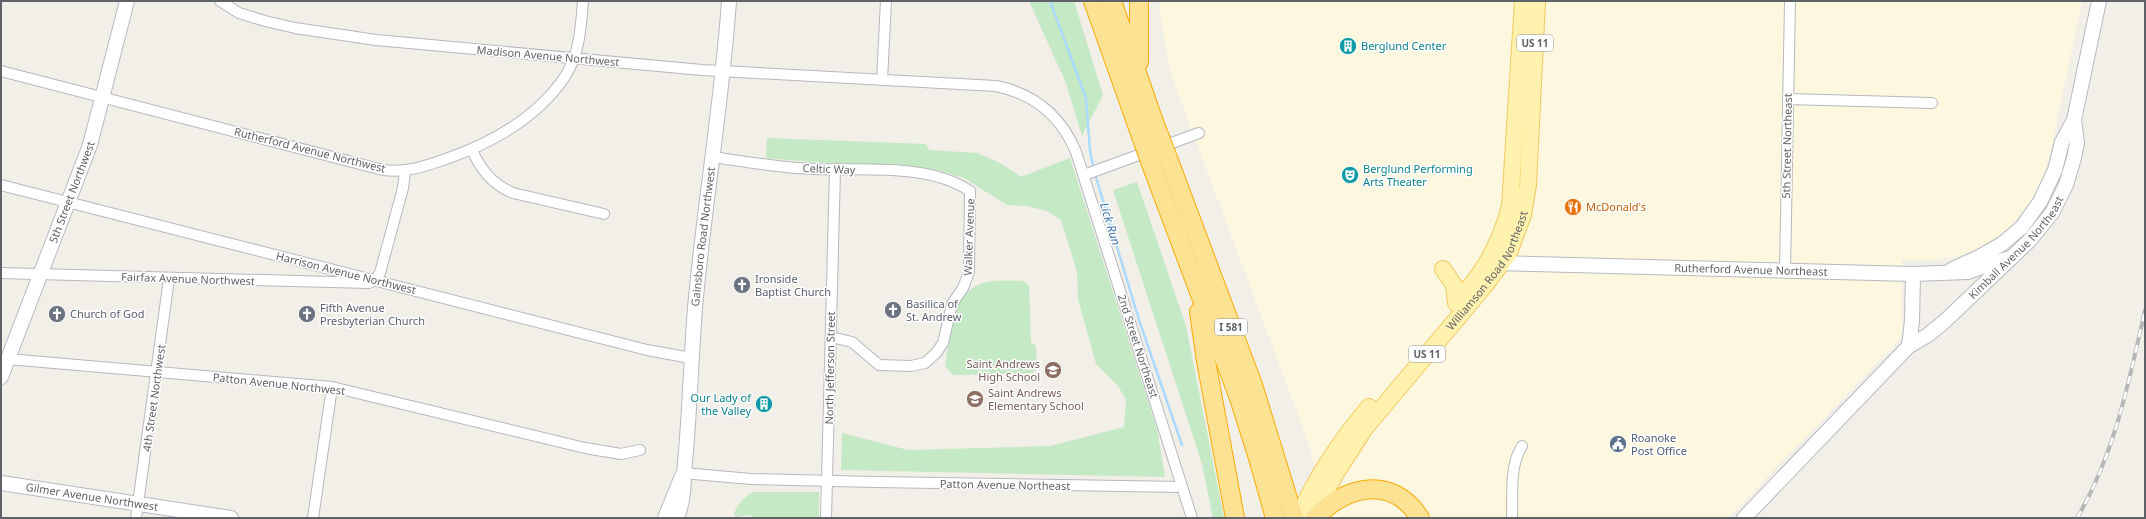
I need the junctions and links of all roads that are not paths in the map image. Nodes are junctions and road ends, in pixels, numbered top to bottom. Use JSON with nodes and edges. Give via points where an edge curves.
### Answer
{"nodes":[{"id":1,"x":127,"y":1,"type":"edge"},
{"id":2,"x":220,"y":1,"type":"edge"},
{"id":3,"x":583,"y":1,"type":"edge"},
{"id":4,"x":729,"y":1,"type":"edge"},
{"id":5,"x":886,"y":1,"type":"edge"},
{"id":6,"x":1093,"y":1,"type":"edge"},
{"id":7,"x":1112,"y":1,"type":"edge"},
{"id":8,"x":1139,"y":1,"type":"edge"},
{"id":9,"x":1523,"y":1,"type":"edge"},
{"id":10,"x":1537,"y":1,"type":"edge"},
{"id":11,"x":1790,"y":1,"type":"edge"},
{"id":12,"x":2099,"y":1,"type":"edge"},
{"id":13,"x":574,"y":59,"type":"junction"},
{"id":14,"x":1,"y":71,"type":"edge"},
{"id":15,"x":723,"y":72,"type":"junction"},
{"id":16,"x":882,"y":80,"type":"junction"},
{"id":17,"x":1140,"y":81,"type":"junction"},
{"id":18,"x":102,"y":97,"type":"junction"},
{"id":19,"x":1788,"y":99,"type":"junction"},
{"id":20,"x":1932,"y":103,"type":"dead end"},
{"id":21,"x":2074,"y":120,"type":"junction"},
{"id":22,"x":1199,"y":133,"type":"dead end"},
{"id":23,"x":472,"y":150,"type":"junction"},
{"id":24,"x":713,"y":157,"type":"junction"},
{"id":25,"x":1163,"y":169,"type":"junction"},
{"id":26,"x":835,"y":170,"type":"junction"},
{"id":27,"x":405,"y":171,"type":"junction"},
{"id":28,"x":1095,"y":171,"type":"junction"},
{"id":29,"x":945,"y":179,"type":"joint"},
{"id":30,"x":1,"y":185,"type":"edge"},
{"id":31,"x":68,"y":202,"type":"junction"},
{"id":32,"x":604,"y":214,"type":"dead end"},
{"id":33,"x":2012,"y":257,"type":"junction"},
{"id":34,"x":1494,"y":263,"type":"junction"},
{"id":35,"x":1443,"y":268,"type":"dead end"},
{"id":36,"x":1785,"y":271,"type":"junction"},
{"id":37,"x":1945,"y":272,"type":"junction"},
{"id":38,"x":1,"y":273,"type":"edge"},
{"id":39,"x":1913,"y":274,"type":"junction"},
{"id":40,"x":40,"y":275,"type":"junction"},
{"id":41,"x":1194,"y":278,"type":"junction"},
{"id":42,"x":169,"y":279,"type":"junction"},
{"id":43,"x":375,"y":280,"type":"junction"},
{"id":44,"x":1456,"y":303,"type":"junction"},
{"id":45,"x":831,"y":337,"type":"junction"},
{"id":46,"x":1909,"y":346,"type":"junction"},
{"id":47,"x":692,"y":358,"type":"junction"},
{"id":48,"x":8,"y":359,"type":"junction"},
{"id":49,"x":157,"y":373,"type":"junction"},
{"id":50,"x":1,"y":377,"type":"edge"},
{"id":51,"x":332,"y":387,"type":"junction"},
{"id":52,"x":1522,"y":446,"type":"dead end"},
{"id":53,"x":640,"y":450,"type":"dead end"},
{"id":54,"x":684,"y":474,"type":"junction"},
{"id":55,"x":827,"y":480,"type":"junction"},
{"id":56,"x":1,"y":483,"type":"edge"},
{"id":57,"x":1182,"y":488,"type":"junction"},
{"id":58,"x":137,"y":511,"type":"edge"},
{"id":59,"x":1233,"y":513,"type":"edge"},
{"id":60,"x":1274,"y":516,"type":"edge"},
{"id":61,"x":231,"y":518,"type":"edge"},
{"id":62,"x":313,"y":518,"type":"edge"},
{"id":63,"x":666,"y":518,"type":"edge"},
{"id":64,"x":677,"y":518,"type":"edge"},
{"id":65,"x":826,"y":518,"type":"edge"},
{"id":66,"x":1192,"y":518,"type":"edge"},
{"id":67,"x":1294,"y":518,"type":"edge"},
{"id":68,"x":1298,"y":518,"type":"edge"},
{"id":69,"x":1313,"y":518,"type":"edge"},
{"id":70,"x":1420,"y":518,"type":"edge"},
{"id":71,"x":1512,"y":518,"type":"edge"},
{"id":72,"x":1744,"y":518,"type":"edge"}],
"edges":[{"from":1,"to":18,"type":"main road","name":"5th Street Northwest"},
{"from":2,"to":13,"type":"street","name":"Madison Avenue Northwest","via":[[239,13],[265,21],[340,36]]},
{"from":3,"to":13,"type":"street","name":"Rutherford Avenue Northwest"},
{"from":4,"to":15,"type":"main road","name":"Gainsboro Road Northwest"},
{"from":5,"to":16,"type":"street"},
{"from":6,"to":25,"type":"highway","number":"I 581","bridge":true,"via":[[1137,125]]},
{"from":7,"to":17,"type":"highway","number":"I 581"},
{"from":8,"to":17,"type":"highway"},
{"from":9,"to":34,"type":"main road","name":"Williamson Road Northeast","number":"US 11","via":[[1512,193]]},
{"from":10,"to":34,"type":"main road","name":"Williamson Road Northeast","number":"US 11","via":[[1527,194],[1518,232]]},
{"from":11,"to":19,"type":"street","name":"5th Street Northeast"},
{"from":12,"to":21,"type":"main road","name":"Kimball Avenue Northeast"},
{"from":13,"to":15,"type":"street","name":"Madison Avenue Northwest"},
{"from":13,"to":23,"type":"street","name":"Rutherford Avenue Northwest","via":[[557,87],[526,118]]},
{"from":14,"to":18,"type":"street","name":"Rutherford Avenue Northwest"},
{"from":15,"to":16,"type":"street","name":"Madison Avenue Northwest"},
{"from":15,"to":24,"type":"main road","name":"Gainsboro Road Northwest"},
{"from":16,"to":28,"type":"street","name":"2nd Street Northeast","via":[[996,86],[1022,93],[1046,108],[1063,126],[1073,145]]},
{"from":17,"to":25,"type":"highway","number":"I 581","bridge":true,"via":[[1153,119]]},
{"from":18,"to":27,"type":"street","name":"Rutherford Avenue Northwest","via":[[384,170]]},
{"from":18,"to":31,"type":"main road","name":"5th Street Northwest","via":[[90,145]]},
{"from":19,"to":20,"type":"street"},
{"from":19,"to":36,"type":"street","name":"5th Street Northeast"},
{"from":21,"to":33,"type":"main road","name":"Kimball Avenue Northeast","via":[[2077,143],[2071,171],[2061,197],[2043,227]]},
{"from":21,"to":37,"type":"main road","name":"Kimball Avenue Northeast","via":[[2062,142],[2048,187],[2031,216],[2002,244]]},
{"from":22,"to":28,"type":"street"},
{"from":23,"to":27,"type":"street","name":"Rutherford Avenue Northwest"},
{"from":23,"to":32,"type":"street","via":[[486,174],[502,188],[513,193]]},
{"from":24,"to":26,"type":"street","name":"Celtic Way","via":[[796,168]]},
{"from":24,"to":47,"type":"main road","name":"Gainsboro Road Northwest","via":[[695,307]]},
{"from":25,"to":41,"type":"highway","number":"I 581"},
{"from":25,"to":67,"type":"highway","number":"I 581","via":[[1252,385]]},
{"from":26,"to":29,"type":"street","name":"Celtic Way","via":[[897,171]]},
{"from":26,"to":45,"type":"street","name":"North Jefferson Street"},
{"from":27,"to":43,"type":"street","via":[[403,188],[380,273]]},
{"from":28,"to":57,"type":"street","name":"2nd Street Northeast"},
{"from":29,"to":45,"type":"street","name":"Walker Avenue","via":[[970,191],[969,272],[965,284],[952,304],[943,343],[936,353],[918,366],[879,365],[852,342]]},
{"from":30,"to":31,"type":"street","name":"Harrison Avenue Northwest"},
{"from":31,"to":40,"type":"main road","name":"5th Street Northwest"},
{"from":31,"to":43,"type":"street","name":"Harrison Avenue Northwest"},
{"from":33,"to":37,"type":"main road","name":"Rutherford Avenue Northeast","via":[[1968,272]]},
{"from":33,"to":46,"type":"main road","name":"Kimball Avenue Northeast","via":[[1945,321]]},
{"from":34,"to":36,"type":"main road","name":"Rutherford Avenue Northeast"},
{"from":34,"to":44,"type":"main road","name":"Williamson Road Northeast","number":"US 11"},
{"from":34,"to":69,"type":"main road","name":"Williamson Road Northeast","number":"US 11","via":[[1366,428],[1336,472]]},
{"from":35,"to":44,"type":"main road","via":[[1454,285]]},
{"from":36,"to":39,"type":"main road","name":"Rutherford Avenue Northeast"},
{"from":37,"to":39,"type":"main road","name":"Rutherford Avenue Northeast"},
{"from":38,"to":40,"type":"street","name":"Fairfax Avenue Northwest"},
{"from":39,"to":46,"type":"main road"},
{"from":40,"to":42,"type":"street","name":"Fairfax Avenue Northwest"},
{"from":40,"to":48,"type":"main road","name":"5th Street Northwest"},
{"from":41,"to":59,"type":"highway"},
{"from":41,"to":60,"type":"highway","number":"I 581","via":[[1239,398]]},
{"from":42,"to":43,"type":"street","name":"Fairfax Avenue Northwest","via":[[349,284],[369,283]]},
{"from":42,"to":49,"type":"street","name":"4th Street Northwest"},
{"from":43,"to":47,"type":"street","name":"Harrison Avenue Northwest","via":[[647,350]]},
{"from":44,"to":68,"type":"main road","name":"Williamson Road Northeast","number":"US 11","via":[[1347,434],[1318,477]]},
{"from":45,"to":55,"type":"street","name":"North Jefferson Street"},
{"from":46,"to":72,"type":"main road","name":"Kimball Avenue Northeast"},
{"from":47,"to":54,"type":"main road","name":"Gainsboro Road Northwest"},
{"from":48,"to":49,"type":"street","name":"Patton Avenue Northwest"},
{"from":48,"to":50,"type":"main road","name":"5th Street Northwest"},
{"from":49,"to":51,"type":"street","name":"Patton Avenue Northwest"},
{"from":49,"to":58,"type":"street","name":"4th Street Northwest"},
{"from":51,"to":53,"type":"street","name":"Patton Avenue Northwest","via":[[585,448],[620,454]]},
{"from":51,"to":62,"type":"street"},
{"from":52,"to":71,"type":"street","via":[[1513,469]]},
{"from":54,"to":55,"type":"street","via":[[751,479]]},
{"from":54,"to":63,"type":"main road"},
{"from":54,"to":64,"type":"main road","via":[[684,496]]},
{"from":55,"to":57,"type":"street","name":"Patton Avenue Northeast"},
{"from":55,"to":65,"type":"street","name":"North Jefferson Street"},
{"from":56,"to":58,"type":"main road","name":"Gilmer Avenue Northwest"},
{"from":57,"to":66,"type":"street","name":"2nd Street Northeast"},
{"from":58,"to":61,"type":"main road","name":"Gilmer Avenue Northwest"},
{"from":69,"to":70,"type":"highway","via":[[1347,493],[1369,489],[1400,498]]}]}
